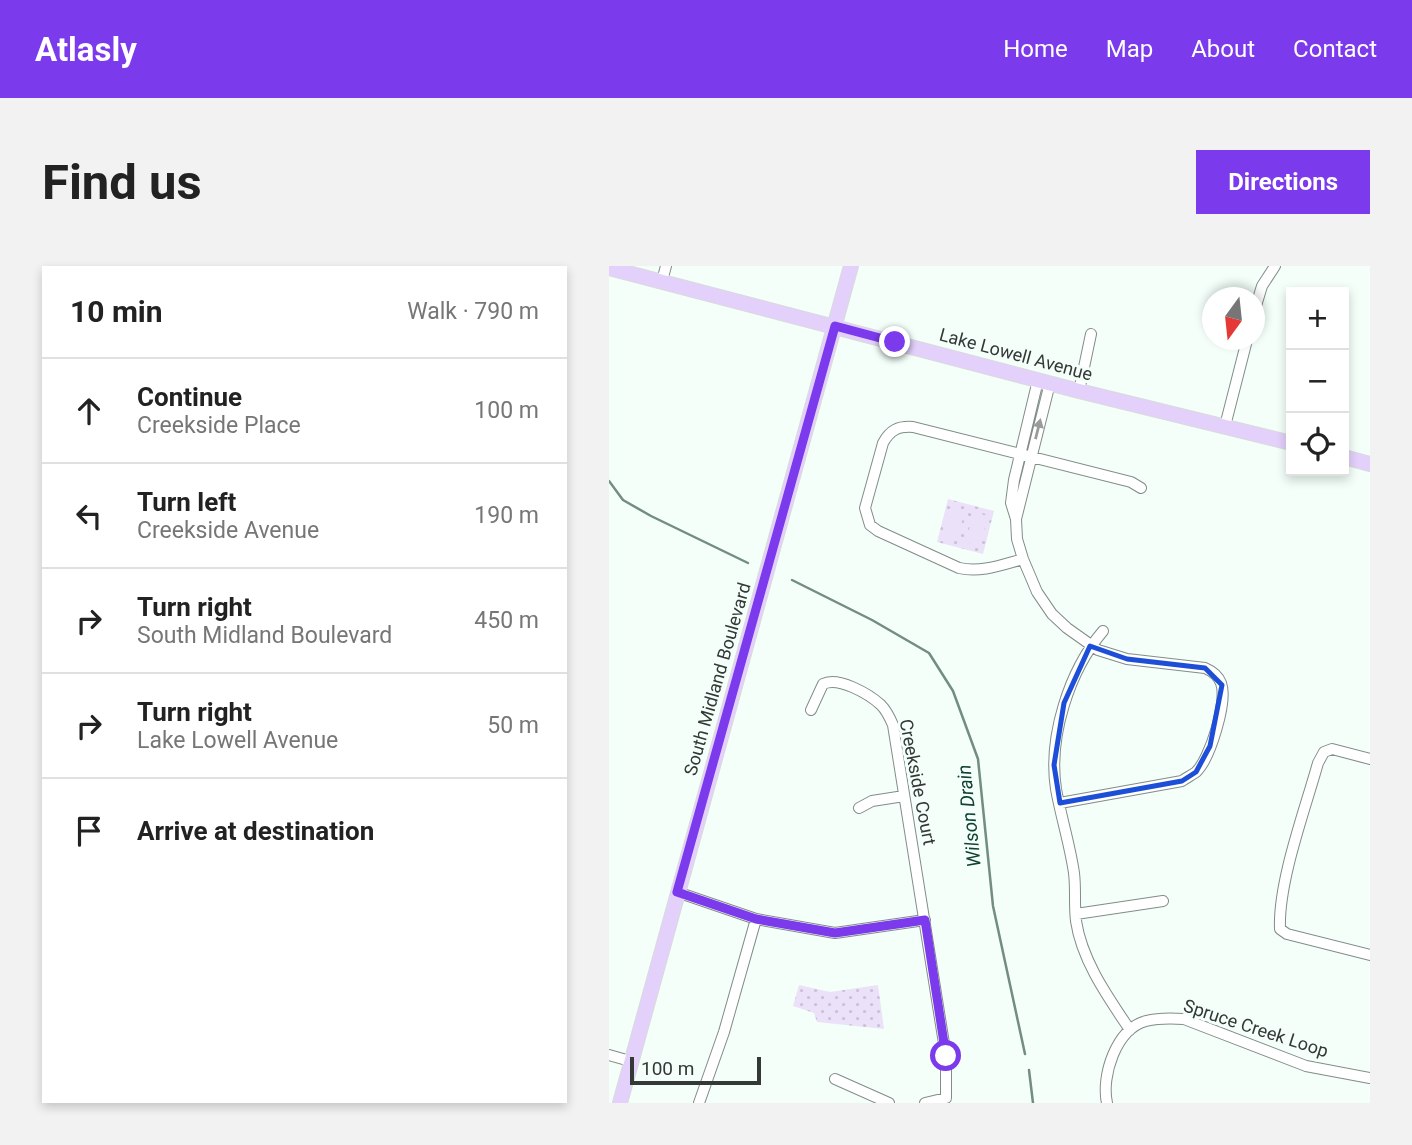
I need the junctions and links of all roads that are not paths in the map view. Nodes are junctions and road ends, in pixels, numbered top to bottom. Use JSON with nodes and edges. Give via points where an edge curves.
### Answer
{"nodes":[{"id":1,"x":666,"y":266,"type":"edge"},
{"id":2,"x":851,"y":266,"type":"edge"},
{"id":3,"x":1275,"y":266,"type":"edge"},
{"id":4,"x":609,"y":268,"type":"edge"},
{"id":5,"x":662,"y":281,"type":"junction"},
{"id":6,"x":1262,"y":287,"type":"edge"},
{"id":7,"x":835,"y":326,"type":"junction"},
{"id":8,"x":1091,"y":334,"type":"dead end"},
{"id":9,"x":1244,"y":350,"type":"edge"},
{"id":10,"x":1044,"y":382,"type":"junction"},
{"id":11,"x":1079,"y":391,"type":"junction"},
{"id":12,"x":1225,"y":426,"type":"junction"},
{"id":13,"x":1286,"y":442,"type":"edge"},
{"id":14,"x":1025,"y":456,"type":"junction"},
{"id":15,"x":1349,"y":458,"type":"edge"},
{"id":16,"x":1370,"y":464,"type":"edge"},
{"id":17,"x":1141,"y":488,"type":"dead end"},
{"id":18,"x":1023,"y":559,"type":"junction"},
{"id":19,"x":1103,"y":631,"type":"dead end"},
{"id":20,"x":1090,"y":646,"type":"junction"},
{"id":21,"x":811,"y":710,"type":"dead end"},
{"id":22,"x":1370,"y":759,"type":"edge"},
{"id":23,"x":904,"y":796,"type":"junction"},
{"id":24,"x":1059,"y":803,"type":"junction"},
{"id":25,"x":859,"y":808,"type":"dead end"},
{"id":26,"x":677,"y":892,"type":"junction"},
{"id":27,"x":1163,"y":901,"type":"dead end"},
{"id":28,"x":1076,"y":914,"type":"junction"},
{"id":29,"x":756,"y":919,"type":"junction"},
{"id":30,"x":925,"y":920,"type":"junction"},
{"id":31,"x":1370,"y":955,"type":"edge"},
{"id":32,"x":1130,"y":1030,"type":"junction"},
{"id":33,"x":609,"y":1055,"type":"edge"},
{"id":34,"x":630,"y":1061,"type":"junction"},
{"id":35,"x":1370,"y":1078,"type":"edge"},
{"id":36,"x":835,"y":1079,"type":"dead end"},
{"id":37,"x":620,"y":1103,"type":"edge"},
{"id":38,"x":699,"y":1103,"type":"edge"},
{"id":39,"x":889,"y":1103,"type":"edge"},
{"id":40,"x":925,"y":1103,"type":"edge"},
{"id":41,"x":1107,"y":1103,"type":"edge"}],
"edges":[{"from":1,"to":5,"type":"street"},
{"from":2,"to":7,"type":"main road","name":"South Midland Boulevard"},
{"from":3,"to":6,"type":"street"},
{"from":4,"to":5,"type":"main road","name":"Lake Lowell Avenue"},
{"from":5,"to":7,"type":"main road","name":"Lake Lowell Avenue"},
{"from":7,"to":10,"type":"main road","name":"Lake Lowell Avenue"},
{"from":7,"to":26,"type":"main road","name":"South Midland Boulevard"},
{"from":8,"to":11,"type":"street"},
{"from":9,"to":12,"type":"street"},
{"from":10,"to":11,"type":"main road","name":"Lake Lowell Avenue"},
{"from":10,"to":14,"type":"street"},
{"from":11,"to":12,"type":"main road","name":"Lake Lowell Avenue"},
{"from":12,"to":13,"type":"main road","name":"Lake Lowell Avenue"},
{"from":14,"to":17,"type":"street"},
{"from":14,"to":18,"type":"street","via":[[1011,503]]},
{"from":14,"to":18,"type":"street","via":[[902,426],[893,429],[883,443],[865,508],[870,525],[878,531],[959,568],[982,570]]},
{"from":15,"to":16,"type":"main road"},
{"from":18,"to":20,"type":"street","via":[[1052,614]]},
{"from":19,"to":20,"type":"street"},
{"from":20,"to":24,"type":"street","via":[[1056,732]]},
{"from":20,"to":24,"type":"street","via":[[1127,659],[1213,672],[1222,685],[1222,706],[1202,764],[1182,781]]},
{"from":21,"to":23,"type":"street","name":"Creekside Court","via":[[820,689],[830,681],[883,706],[893,725]]},
{"from":22,"to":31,"type":"street","via":[[1332,750],[1324,752],[1318,763],[1285,885],[1280,929]]},
{"from":23,"to":25,"type":"street"},
{"from":23,"to":30,"type":"street","name":"Creekside Court"},
{"from":24,"to":28,"type":"street","via":[[1074,874]]},
{"from":26,"to":29,"type":"street"},
{"from":26,"to":34,"type":"main road","name":"South Midland Boulevard"},
{"from":27,"to":28,"type":"street"},
{"from":28,"to":32,"type":"street","via":[[1082,944]]},
{"from":29,"to":30,"type":"street","via":[[835,933]]},
{"from":29,"to":38,"type":"street"},
{"from":30,"to":40,"type":"street","name":"Creekside Court","via":[[948,1089],[946,1098]]},
{"from":32,"to":35,"type":"street","name":"Spruce Creek Loop","via":[[1144,1021],[1184,1019],[1306,1066]]},
{"from":32,"to":41,"type":"street","via":[[1108,1065]]},
{"from":33,"to":34,"type":"street"},
{"from":34,"to":37,"type":"main road","name":"South Midland Boulevard"},
{"from":36,"to":39,"type":"street"}]}
